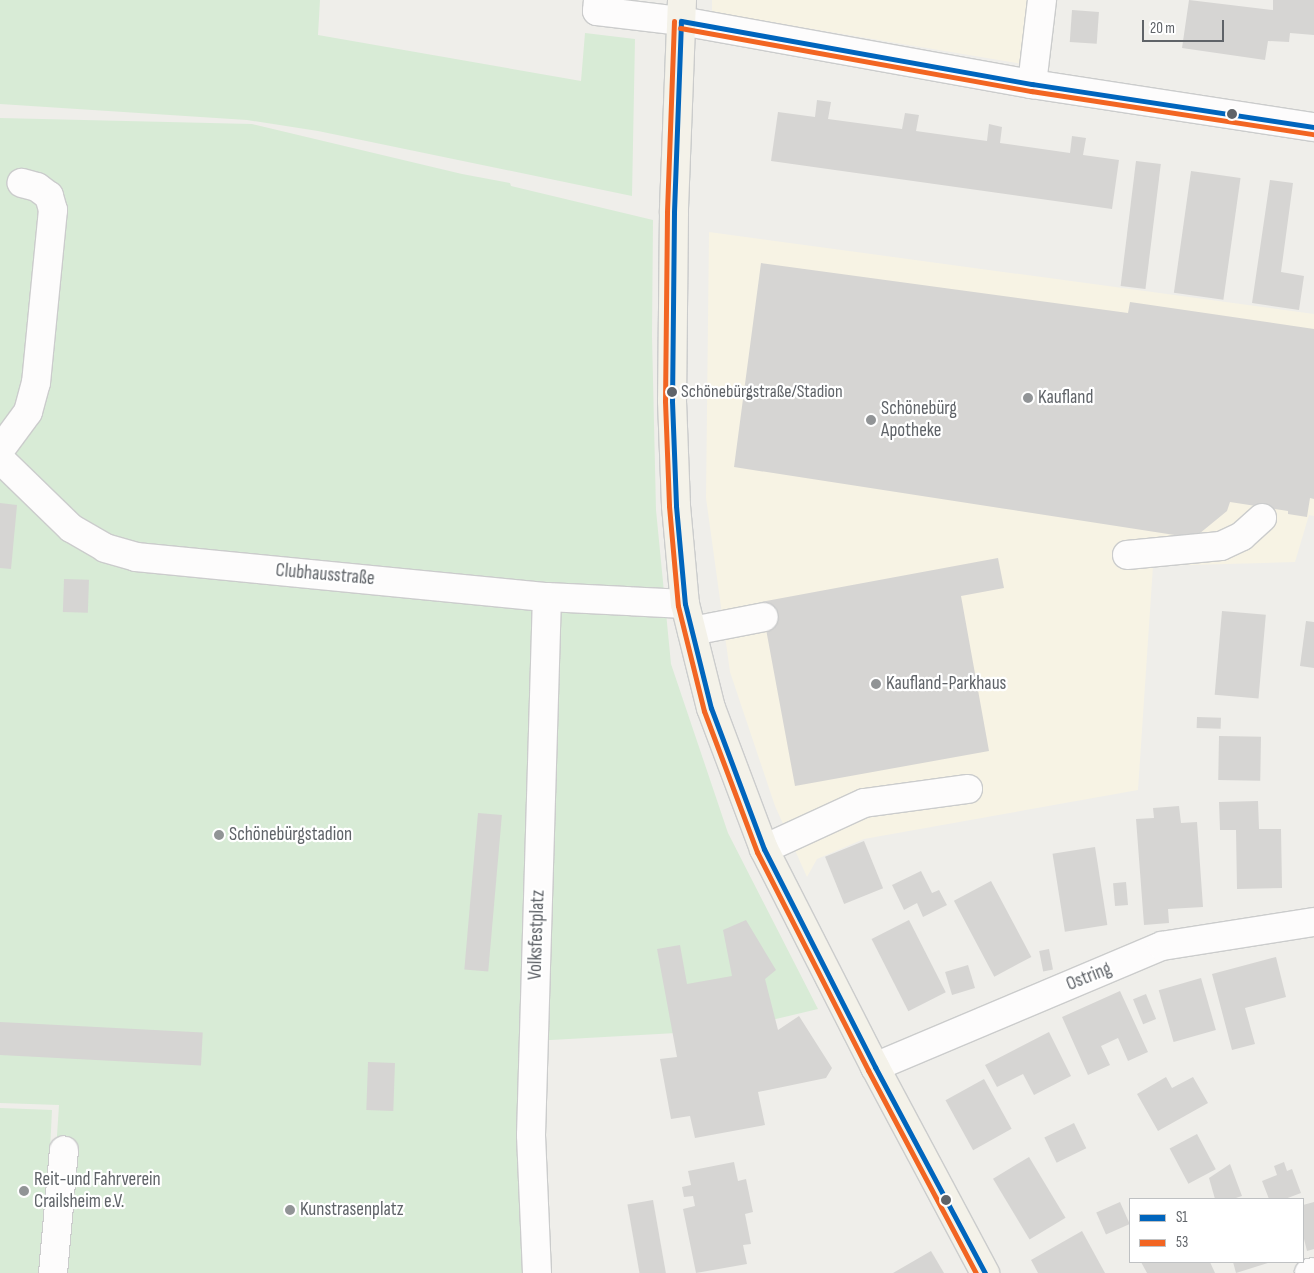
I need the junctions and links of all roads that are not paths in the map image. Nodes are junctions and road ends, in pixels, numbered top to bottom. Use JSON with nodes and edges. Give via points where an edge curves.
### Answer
{"nodes":[{"id":1,"x":598,"y":0,"type":"edge"},
{"id":2,"x":1042,"y":0,"type":"edge"},
{"id":3,"x":682,"y":10,"type":"edge"},
{"id":4,"x":1032,"y":84,"type":"junction"},
{"id":5,"x":1314,"y":127,"type":"edge"},
{"id":6,"x":22,"y":183,"type":"dead end"},
{"id":7,"x":0,"y":450,"type":"edge"},
{"id":8,"x":0,"y":459,"type":"edge"},
{"id":9,"x":1262,"y":518,"type":"dead end"},
{"id":10,"x":1127,"y":555,"type":"dead end"},
{"id":11,"x":547,"y":596,"type":"junction"},
{"id":12,"x":685,"y":604,"type":"junction"},
{"id":13,"x":764,"y":617,"type":"dead end"},
{"id":14,"x":692,"y":631,"type":"junction"},
{"id":15,"x":968,"y":789,"type":"dead end"},
{"id":16,"x":764,"y":850,"type":"junction"},
{"id":17,"x":1314,"y":922,"type":"edge"},
{"id":18,"x":875,"y":1067,"type":"junction"},
{"id":19,"x":64,"y":1150,"type":"dead end"},
{"id":20,"x":1314,"y":1272,"type":"edge"},
{"id":21,"x":53,"y":1273,"type":"edge"},
{"id":22,"x":537,"y":1273,"type":"edge"},
{"id":23,"x":985,"y":1273,"type":"edge"},
{"id":24,"x":1309,"y":1273,"type":"edge"}],
"edges":[{"from":1,"to":3,"type":"street","via":[[598,11]]},
{"from":2,"to":4,"type":"street"},
{"from":3,"to":4,"type":"street"},
{"from":3,"to":12,"type":"main road","via":[[674,213],[672,402],[676,506]]},
{"from":4,"to":5,"type":"street"},
{"from":6,"to":7,"type":"street","via":[[37,187],[49,196],[53,210],[36,383],[28,412]]},
{"from":8,"to":11,"type":"street","name":"Clubhausstraße","via":[[71,528],[105,548],[136,558]]},
{"from":9,"to":10,"type":"street","via":[[1242,536],[1221,546]]},
{"from":11,"to":12,"type":"street","name":"Clubhausstraße"},
{"from":11,"to":22,"type":"street","name":"Volksfestplatz","via":[[530,1135]]},
{"from":12,"to":14,"type":"main road"},
{"from":13,"to":14,"type":"street"},
{"from":14,"to":16,"type":"main road","via":[[711,708]]},
{"from":15,"to":16,"type":"street","via":[[864,803]]},
{"from":16,"to":18,"type":"main road"},
{"from":17,"to":18,"type":"street","name":"Ostring","via":[[1162,946]]},
{"from":18,"to":23,"type":"main road"},
{"from":19,"to":21,"type":"street"},
{"from":20,"to":24,"type":"street"}]}
